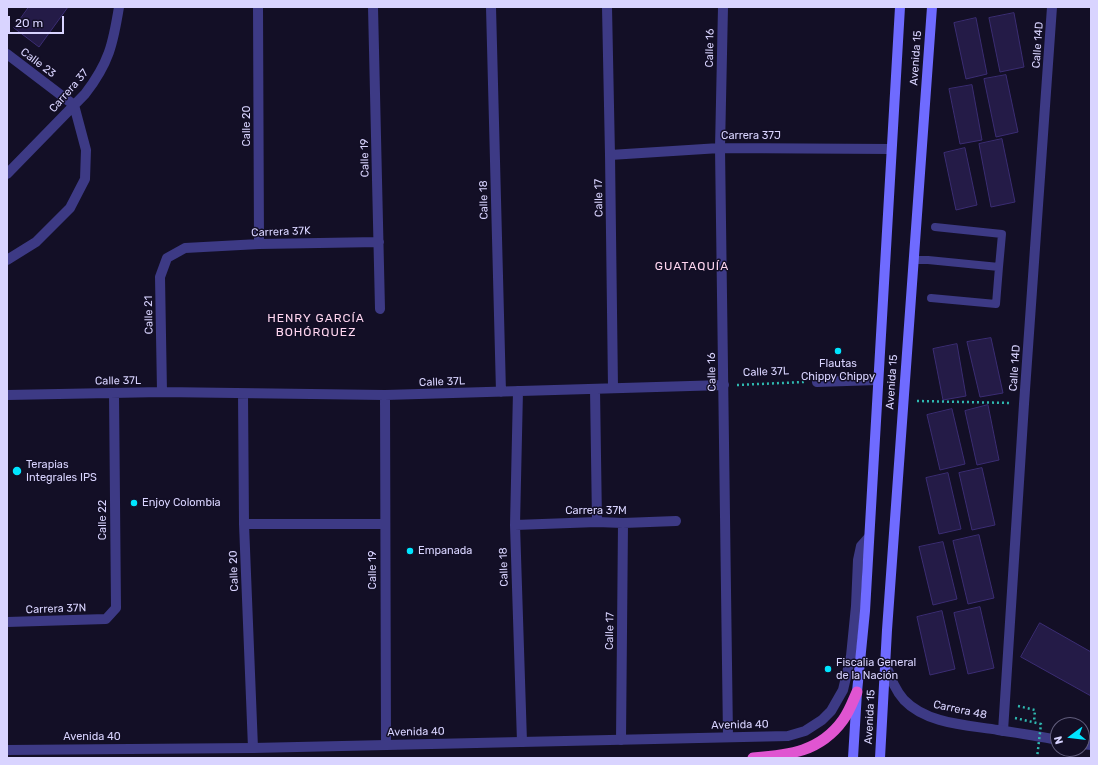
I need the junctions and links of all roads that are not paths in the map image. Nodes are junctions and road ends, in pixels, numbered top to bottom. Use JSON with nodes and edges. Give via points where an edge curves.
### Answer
{"nodes":[{"id":1,"x":119,"y":7,"type":"edge"},
{"id":2,"x":258,"y":7,"type":"edge"},
{"id":3,"x":373,"y":7,"type":"edge"},
{"id":4,"x":491,"y":7,"type":"edge"},
{"id":5,"x":607,"y":7,"type":"edge"},
{"id":6,"x":723,"y":7,"type":"edge"},
{"id":7,"x":900,"y":7,"type":"edge"},
{"id":8,"x":932,"y":7,"type":"edge"},
{"id":9,"x":1052,"y":7,"type":"edge"},
{"id":10,"x":7,"y":54,"type":"edge"},
{"id":11,"x":74,"y":105,"type":"junction"},
{"id":12,"x":720,"y":148,"type":"junction"},
{"id":13,"x":891,"y":150,"type":"junction"},
{"id":14,"x":610,"y":155,"type":"junction"},
{"id":15,"x":7,"y":174,"type":"edge"},
{"id":16,"x":935,"y":227,"type":"dead end"},
{"id":17,"x":379,"y":242,"type":"junction"},
{"id":18,"x":259,"y":244,"type":"junction"},
{"id":19,"x":184,"y":248,"type":"joint"},
{"id":20,"x":7,"y":260,"type":"edge"},
{"id":21,"x":913,"y":260,"type":"junction"},
{"id":22,"x":999,"y":268,"type":"junction"},
{"id":23,"x":931,"y":298,"type":"dead end"},
{"id":24,"x":380,"y":309,"type":"dead end"},
{"id":25,"x":877,"y":380,"type":"junction"},
{"id":26,"x":817,"y":382,"type":"road end"},
{"id":27,"x":724,"y":385,"type":"junction"},
{"id":28,"x":613,"y":388,"type":"junction"},
{"id":29,"x":596,"y":389,"type":"junction"},
{"id":30,"x":518,"y":391,"type":"junction"},
{"id":31,"x":162,"y":392,"type":"junction"},
{"id":32,"x":501,"y":392,"type":"junction"},
{"id":33,"x":114,"y":393,"type":"junction"},
{"id":34,"x":243,"y":394,"type":"junction"},
{"id":35,"x":384,"y":395,"type":"junction"},
{"id":36,"x":7,"y":396,"type":"edge"},
{"id":37,"x":676,"y":521,"type":"dead end"},
{"id":38,"x":597,"y":522,"type":"junction"},
{"id":39,"x":623,"y":523,"type":"junction"},
{"id":40,"x":244,"y":524,"type":"junction"},
{"id":41,"x":385,"y":524,"type":"junction"},
{"id":42,"x":515,"y":525,"type":"junction"},
{"id":43,"x":869,"y":537,"type":"junction"},
{"id":44,"x":106,"y":619,"type":"joint"},
{"id":45,"x":7,"y":622,"type":"edge"},
{"id":46,"x":885,"y":660,"type":"junction"},
{"id":47,"x":857,"y":692,"type":"junction"},
{"id":48,"x":822,"y":720,"type":"joint"},
{"id":49,"x":1003,"y":731,"type":"junction"},
{"id":50,"x":728,"y":737,"type":"junction"},
{"id":51,"x":1050,"y":739,"type":"edge"},
{"id":52,"x":621,"y":740,"type":"junction"},
{"id":53,"x":522,"y":742,"type":"junction"},
{"id":54,"x":386,"y":745,"type":"junction"},
{"id":55,"x":253,"y":748,"type":"junction"},
{"id":56,"x":7,"y":750,"type":"edge"},
{"id":57,"x":786,"y":757,"type":"edge"},
{"id":58,"x":753,"y":758,"type":"edge"},
{"id":59,"x":853,"y":758,"type":"edge"},
{"id":60,"x":880,"y":758,"type":"edge"}],
"edges":[{"from":1,"to":11,"type":"street","name":"Carrera 37","via":[[108,56],[94,82]]},
{"from":2,"to":18,"type":"street","name":"Calle 20"},
{"from":3,"to":17,"type":"street","name":"Calle 19"},
{"from":4,"to":32,"type":"street","name":"Calle 18"},
{"from":5,"to":14,"type":"street","name":"Calle 17"},
{"from":6,"to":12,"type":"street","name":"Calle 16"},
{"from":7,"to":13,"type":"main road","name":"Avenida 15"},
{"from":8,"to":21,"type":"main road","name":"Avenida 15"},
{"from":9,"to":49,"type":"street","name":"Calle 14D"},
{"from":10,"to":11,"type":"street","name":"Calle 23"},
{"from":11,"to":15,"type":"street","name":"Carrera 37"},
{"from":11,"to":20,"type":"street","via":[[86,150],[85,179],[70,208],[36,242]]},
{"from":12,"to":13,"type":"street","name":"Carrera 37J"},
{"from":12,"to":14,"type":"street","name":"Carrera 37J"},
{"from":12,"to":27,"type":"street","name":"Calle 16"},
{"from":13,"to":25,"type":"main road","name":"Avenida 15"},
{"from":14,"to":28,"type":"street","name":"Calle 17"},
{"from":16,"to":22,"type":"lane","via":[[1002,234]]},
{"from":17,"to":18,"type":"street","name":"Carrera 37K"},
{"from":17,"to":24,"type":"street","name":"Calle 19"},
{"from":18,"to":19,"type":"street","name":"Carrera 37K"},
{"from":19,"to":31,"type":"street","name":"Calle 21","via":[[167,258],[160,277]]},
{"from":21,"to":22,"type":"lane"},
{"from":21,"to":46,"type":"main road","name":"Avenida 15"},
{"from":22,"to":23,"type":"lane","via":[[996,304]]},
{"from":25,"to":26,"type":"street"},
{"from":25,"to":43,"type":"main road","name":"Avenida 15"},
{"from":27,"to":28,"type":"street","name":"Calle 37L"},
{"from":27,"to":50,"type":"street","name":"Calle 16"},
{"from":28,"to":29,"type":"street","name":"Calle 37L"},
{"from":29,"to":30,"type":"street","name":"Calle 37L"},
{"from":29,"to":38,"type":"street"},
{"from":30,"to":32,"type":"street","name":"Calle 37L"},
{"from":30,"to":42,"type":"street","name":"Calle 18"},
{"from":31,"to":33,"type":"street","name":"Calle 37L"},
{"from":31,"to":34,"type":"street","name":"Calle 37L"},
{"from":32,"to":35,"type":"street","name":"Calle 37L"},
{"from":33,"to":36,"type":"street","name":"Calle 37L"},
{"from":33,"to":44,"type":"street","name":"Calle 22","via":[[116,608]]},
{"from":34,"to":35,"type":"street","name":"Calle 37L"},
{"from":34,"to":40,"type":"street","name":"Calle 20"},
{"from":35,"to":41,"type":"street","name":"Calle 19"},
{"from":37,"to":39,"type":"street","name":"Carrera 37M"},
{"from":38,"to":39,"type":"street","name":"Carrera 37M"},
{"from":38,"to":42,"type":"street","name":"Carrera 37M"},
{"from":39,"to":52,"type":"street","name":"Calle 17"},
{"from":40,"to":41,"type":"street"},
{"from":40,"to":55,"type":"street","name":"Calle 20"},
{"from":41,"to":54,"type":"street","name":"Calle 19"},
{"from":42,"to":53,"type":"street","name":"Calle 18"},
{"from":43,"to":47,"type":"main road","name":"Avenida 15"},
{"from":43,"to":48,"type":"street","name":"Avenida 15","via":[[861,546],[858,560],[851,656],[843,690],[831,711]]},
{"from":44,"to":45,"type":"street","name":"Carrera 37N"},
{"from":46,"to":49,"type":"street","name":"Carrera 48","via":[[897,691],[921,713],[942,720]]},
{"from":46,"to":60,"type":"main road","name":"Avenida 15"},
{"from":47,"to":57,"type":"highway","via":[[844,720],[827,738]]},
{"from":47,"to":59,"type":"main road","name":"Avenida 15"},
{"from":48,"to":50,"type":"street","name":"Avenida 40","via":[[805,731],[788,736]]},
{"from":49,"to":51,"type":"street","name":"Carrera 48"},
{"from":50,"to":52,"type":"street","name":"Avenida 40"},
{"from":52,"to":53,"type":"street","name":"Avenida 40"},
{"from":53,"to":54,"type":"street","name":"Avenida 40"},
{"from":54,"to":55,"type":"street","name":"Avenida 40"},
{"from":55,"to":56,"type":"street","name":"Avenida 40"},
{"from":57,"to":58,"type":"highway"}]}
